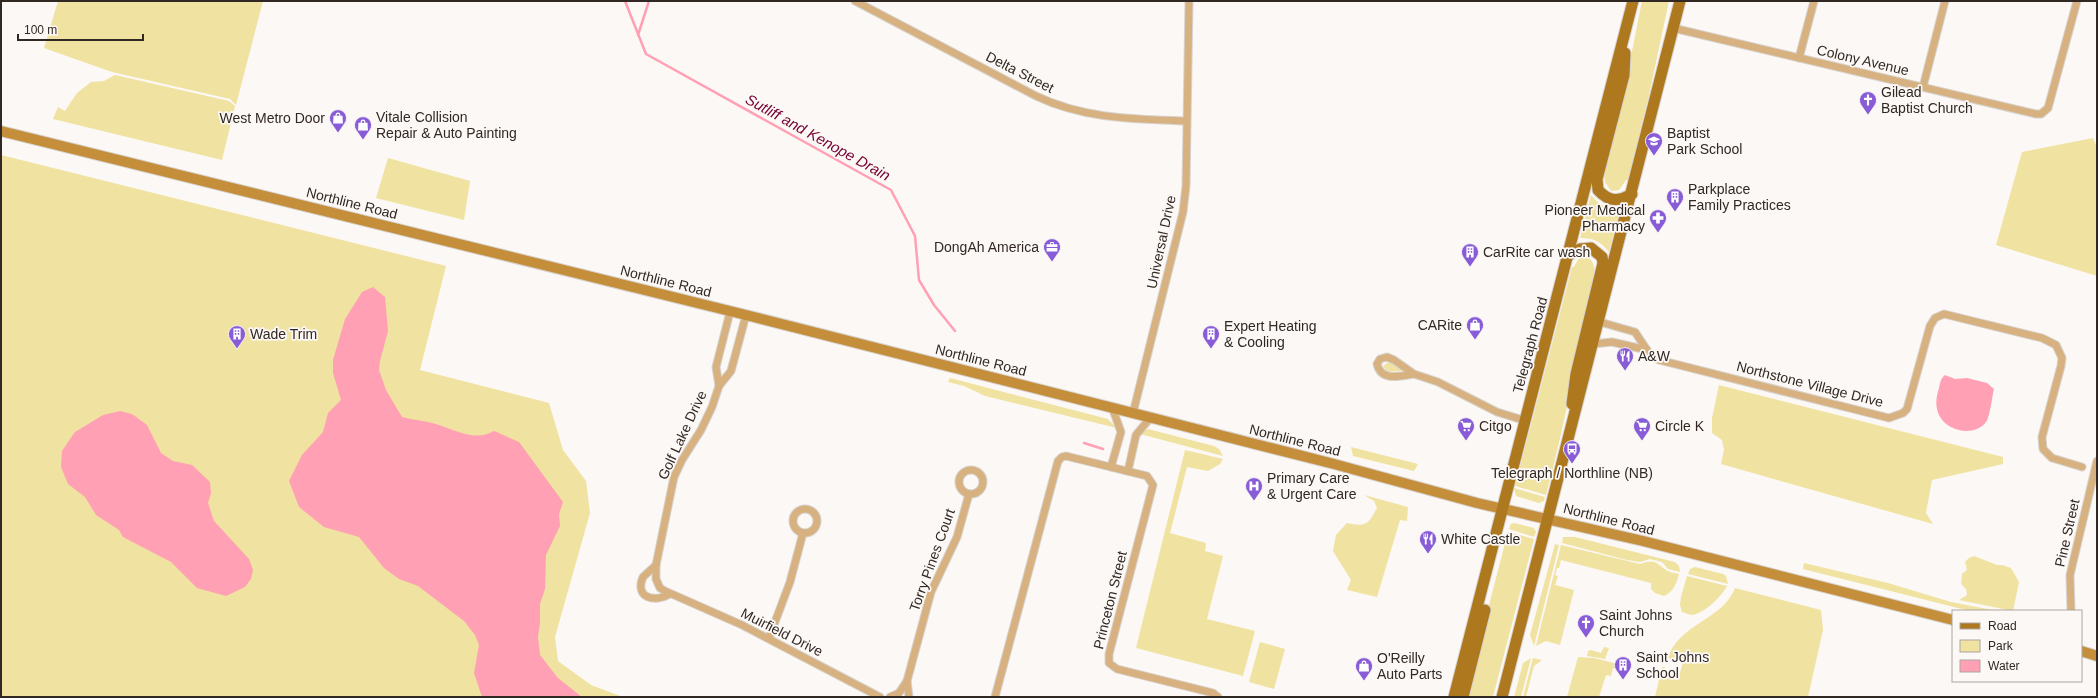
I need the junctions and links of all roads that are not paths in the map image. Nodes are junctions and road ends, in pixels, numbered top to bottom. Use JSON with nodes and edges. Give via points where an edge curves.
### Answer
{"nodes":[{"id":1,"x":855,"y":1,"type":"edge"},
{"id":2,"x":1189,"y":1,"type":"edge"},
{"id":3,"x":1634,"y":1,"type":"edge"},
{"id":4,"x":1673,"y":1,"type":"edge"},
{"id":5,"x":1680,"y":1,"type":"edge"},
{"id":6,"x":1814,"y":1,"type":"edge"},
{"id":7,"x":1945,"y":1,"type":"edge"},
{"id":8,"x":2076,"y":1,"type":"edge"},
{"id":9,"x":1673,"y":28,"type":"junction"},
{"id":10,"x":1626,"y":30,"type":"junction"},
{"id":11,"x":1670,"y":41,"type":"junction"},
{"id":12,"x":1799,"y":58,"type":"junction"},
{"id":13,"x":1922,"y":87,"type":"junction"},
{"id":14,"x":1186,"y":121,"type":"junction"},
{"id":15,"x":1,"y":130,"type":"edge"},
{"id":16,"x":1632,"y":194,"type":"junction"},
{"id":17,"x":1569,"y":255,"type":"junction"},
{"id":18,"x":730,"y":312,"type":"junction"},
{"id":19,"x":746,"y":315,"type":"junction"},
{"id":20,"x":1600,"y":322,"type":"junction"},
{"id":21,"x":1593,"y":344,"type":"junction"},
{"id":22,"x":1647,"y":350,"type":"junction"},
{"id":23,"x":1414,"y":374,"type":"junction"},
{"id":24,"x":719,"y":386,"type":"junction"},
{"id":25,"x":1112,"y":408,"type":"junction"},
{"id":26,"x":1133,"y":413,"type":"junction"},
{"id":27,"x":1151,"y":417,"type":"junction"},
{"id":28,"x":1574,"y":420,"type":"junction"},
{"id":29,"x":1526,"y":421,"type":"junction"},
{"id":30,"x":2097,"y":461,"type":"edge"},
{"id":31,"x":1111,"y":467,"type":"junction"},
{"id":32,"x":2082,"y":467,"type":"dead end"},
{"id":33,"x":1128,"y":472,"type":"junction"},
{"id":34,"x":969,"y":494,"type":"dead end"},
{"id":35,"x":1504,"y":508,"type":"junction"},
{"id":36,"x":1549,"y":519,"type":"junction"},
{"id":37,"x":803,"y":533,"type":"dead end"},
{"id":38,"x":1496,"y":538,"type":"junction"},
{"id":39,"x":656,"y":565,"type":"junction"},
{"id":40,"x":670,"y":594,"type":"junction"},
{"id":41,"x":2071,"y":610,"type":"edge"},
{"id":42,"x":1952,"y":620,"type":"edge"},
{"id":43,"x":769,"y":638,"type":"junction"},
{"id":44,"x":2082,"y":651,"type":"edge"},
{"id":45,"x":2097,"y":656,"type":"edge"},
{"id":46,"x":907,"y":681,"type":"junction"},
{"id":47,"x":880,"y":697,"type":"edge"},
{"id":48,"x":890,"y":697,"type":"edge"},
{"id":49,"x":910,"y":697,"type":"edge"},
{"id":50,"x":995,"y":697,"type":"edge"},
{"id":51,"x":1218,"y":697,"type":"edge"},
{"id":52,"x":1454,"y":697,"type":"edge"},
{"id":53,"x":1463,"y":697,"type":"edge"},
{"id":54,"x":1502,"y":697,"type":"edge"}],
"edges":[{"from":1,"to":14,"type":"street","name":"Delta Street","via":[[1030,93],[1060,106],[1104,117]]},
{"from":2,"to":14,"type":"street","name":"Universal Drive"},
{"from":3,"to":10,"type":"main road","name":"Telegraph Road"},
{"from":4,"to":11,"type":"main road"},
{"from":5,"to":9,"type":"main road"},
{"from":6,"to":12,"type":"street"},
{"from":7,"to":13,"type":"street"},
{"from":8,"to":13,"type":"street","name":"Colony Avenue","via":[[2046,111],[2036,114]]},
{"from":9,"to":11,"type":"main road"},
{"from":9,"to":12,"type":"street","name":"Colony Avenue"},
{"from":10,"to":16,"type":"main road","via":[[1624,76],[1597,179],[1598,190],[1608,199],[1618,200]]},
{"from":10,"to":17,"type":"main road","name":"Telegraph Road"},
{"from":11,"to":16,"type":"main road"},
{"from":12,"to":13,"type":"street","name":"Colony Avenue"},
{"from":14,"to":26,"type":"street","name":"Universal Drive","via":[[1186,186],[1183,212]]},
{"from":15,"to":18,"type":"main road","name":"Northline Road"},
{"from":16,"to":20,"type":"main road"},
{"from":17,"to":28,"type":"main road","via":[[1580,249],[1591,248],[1602,257],[1603,263],[1576,374],[1571,408]]},
{"from":17,"to":29,"type":"main road","name":"Telegraph Road"},
{"from":18,"to":19,"type":"main road","name":"Northline Road"},
{"from":18,"to":24,"type":"street","name":"Golf Lake Drive","via":[[716,367]]},
{"from":19,"to":24,"type":"street","name":"Golf Lake Drive","via":[[731,371]]},
{"from":19,"to":25,"type":"main road","name":"Northline Road"},
{"from":20,"to":21,"type":"main road"},
{"from":20,"to":22,"type":"street","name":"Northstone Village Drive","via":[[1635,332]]},
{"from":21,"to":22,"type":"street","name":"Northstone Village Drive","via":[[1612,342]]},
{"from":21,"to":28,"type":"main road"},
{"from":22,"to":32,"type":"street","name":"Northstone Village Drive","via":[[1651,356],[1659,360],[1889,418],[1903,414],[1909,404],[1930,326],[1935,318],[1944,314],[2042,338],[2056,345],[2062,358],[2042,437],[2043,448],[2052,458]]},
{"from":23,"to":23,"type":"street","via":[[1387,357],[1380,359],[1377,364],[1384,375],[1392,377]]},
{"from":23,"to":29,"type":"street","via":[[1438,382],[1497,412]]},
{"from":24,"to":39,"type":"street","name":"Golf Lake Drive","via":[[706,418],[674,477]]},
{"from":25,"to":26,"type":"main road","name":"Northline Road"},
{"from":25,"to":31,"type":"street","via":[[1121,432]]},
{"from":26,"to":27,"type":"main road","name":"Northline Road"},
{"from":27,"to":33,"type":"street","via":[[1136,435]]},
{"from":27,"to":35,"type":"main road","name":"Northline Road"},
{"from":28,"to":36,"type":"main road"},
{"from":29,"to":35,"type":"main road","name":"Telegraph Road"},
{"from":30,"to":41,"type":"street","name":"Pine Street","via":[[2070,575]]},
{"from":31,"to":33,"type":"street","name":"Princeton Street"},
{"from":31,"to":50,"type":"street","name":"Princeton Street","via":[[1066,456],[1058,461]]},
{"from":33,"to":51,"type":"street","name":"Princeton Street","via":[[1147,476],[1153,485],[1109,654],[1110,663],[1117,669],[1213,693]]},
{"from":34,"to":46,"type":"street","name":"Torry Pines Court","via":[[957,537],[931,592]]},
{"from":35,"to":36,"type":"main road","name":"Northline Road"},
{"from":35,"to":38,"type":"main road","name":"Telegraph Road"},
{"from":36,"to":42,"type":"main road","name":"Northline Road"},
{"from":36,"to":54,"type":"main road"},
{"from":37,"to":43,"type":"street","via":[[790,582]]},
{"from":38,"to":52,"type":"main road","name":"Telegraph Road"},
{"from":38,"to":53,"type":"main road","via":[[1496,564]]},
{"from":39,"to":40,"type":"street","name":"Muirfield Drive","via":[[658,584]]},
{"from":39,"to":40,"type":"street","via":[[643,577],[642,588],[652,599],[661,599]]},
{"from":40,"to":43,"type":"street","name":"Muirfield Drive"},
{"from":43,"to":47,"type":"street","name":"Muirfield Drive"},
{"from":44,"to":45,"type":"main road"},
{"from":46,"to":48,"type":"street","via":[[900,693]]},
{"from":46,"to":49,"type":"street"}]}
